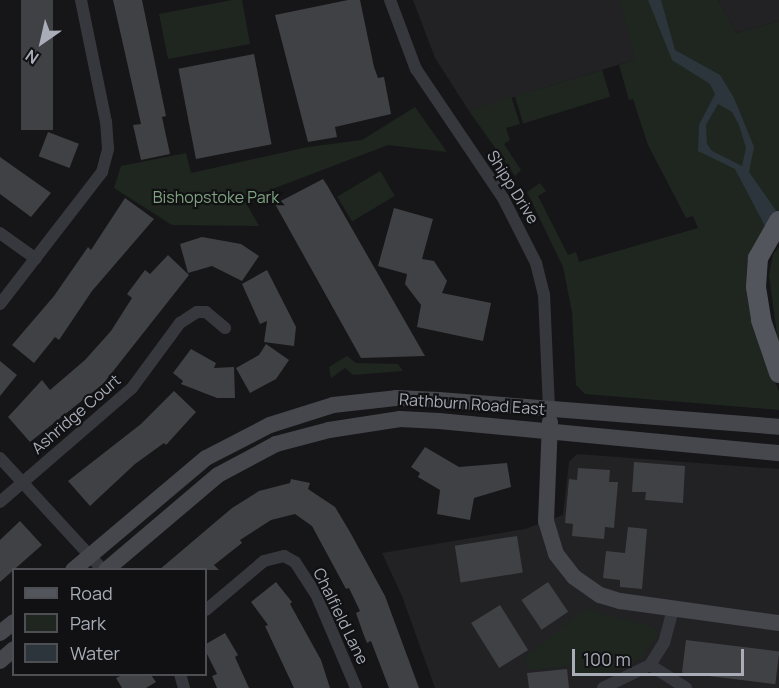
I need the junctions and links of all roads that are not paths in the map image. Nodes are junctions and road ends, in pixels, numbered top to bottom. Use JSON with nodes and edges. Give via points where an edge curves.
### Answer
{"nodes":[{"id":1,"x":81,"y":0,"type":"edge"},
{"id":2,"x":390,"y":0,"type":"edge"},
{"id":3,"x":779,"y":221,"type":"edge"},
{"id":4,"x":0,"y":233,"type":"edge"},
{"id":5,"x":36,"y":259,"type":"junction"},
{"id":6,"x":0,"y":304,"type":"edge"},
{"id":7,"x":225,"y":328,"type":"dead end"},
{"id":8,"x":779,"y":373,"type":"edge"},
{"id":9,"x":549,"y":409,"type":"junction"},
{"id":10,"x":779,"y":428,"type":"edge"},
{"id":11,"x":550,"y":433,"type":"junction"},
{"id":12,"x":779,"y":453,"type":"edge"},
{"id":13,"x":0,"y":458,"type":"edge"},
{"id":14,"x":23,"y":483,"type":"junction"},
{"id":15,"x":0,"y":502,"type":"edge"},
{"id":16,"x":90,"y":555,"type":"junction"},
{"id":17,"x":75,"y":568,"type":"edge"},
{"id":18,"x":102,"y":568,"type":"edge"},
{"id":19,"x":106,"y":568,"type":"edge"},
{"id":20,"x":207,"y":609,"type":"edge"},
{"id":21,"x":672,"y":610,"type":"junction"},
{"id":22,"x":779,"y":623,"type":"edge"},
{"id":23,"x":12,"y":624,"type":"edge"},
{"id":24,"x":0,"y":633,"type":"edge"},
{"id":25,"x":12,"y":651,"type":"edge"},
{"id":26,"x":0,"y":661,"type":"edge"},
{"id":27,"x":650,"y":665,"type":"junction"},
{"id":28,"x":356,"y":688,"type":"edge"},
{"id":29,"x":603,"y":688,"type":"edge"},
{"id":30,"x":686,"y":688,"type":"edge"}],
"edges":[{"from":1,"to":5,"type":"street","via":[[108,148],[102,172]]},
{"from":2,"to":9,"type":"street","name":"Shipp Drive","via":[[416,69],[503,198],[536,263],[544,294]]},
{"from":3,"to":8,"type":"main road","via":[[758,258],[756,287],[761,320]]},
{"from":4,"to":5,"type":"street"},
{"from":5,"to":6,"type":"street"},
{"from":7,"to":14,"type":"street","name":"Ashridge Court","via":[[206,312],[197,312],[180,323],[132,388]]},
{"from":9,"to":10,"type":"street","name":"Rathburn Road East"},
{"from":9,"to":11,"type":"street"},
{"from":9,"to":16,"type":"street","name":"Rathburn Road East","via":[[396,399],[333,405],[270,425],[206,458]]},
{"from":11,"to":12,"type":"street","name":"Rathburn Road East"},
{"from":11,"to":19,"type":"street","name":"Rathburn Road East","via":[[400,419],[329,430],[276,444],[193,492]]},
{"from":11,"to":21,"type":"street","via":[[546,521],[549,540],[564,566],[600,595]]},
{"from":13,"to":14,"type":"street"},
{"from":14,"to":15,"type":"street"},
{"from":14,"to":16,"type":"street"},
{"from":16,"to":17,"type":"street","name":"Rathburn Road East"},
{"from":16,"to":18,"type":"street"},
{"from":20,"to":28,"type":"street","name":"Chalfield Lane","via":[[264,561],[284,556],[295,562],[316,594]]},
{"from":21,"to":22,"type":"street"},
{"from":21,"to":27,"type":"street","via":[[664,643]]},
{"from":23,"to":24,"type":"street"},
{"from":25,"to":26,"type":"street"},
{"from":27,"to":29,"type":"street"},
{"from":27,"to":30,"type":"street"}]}
